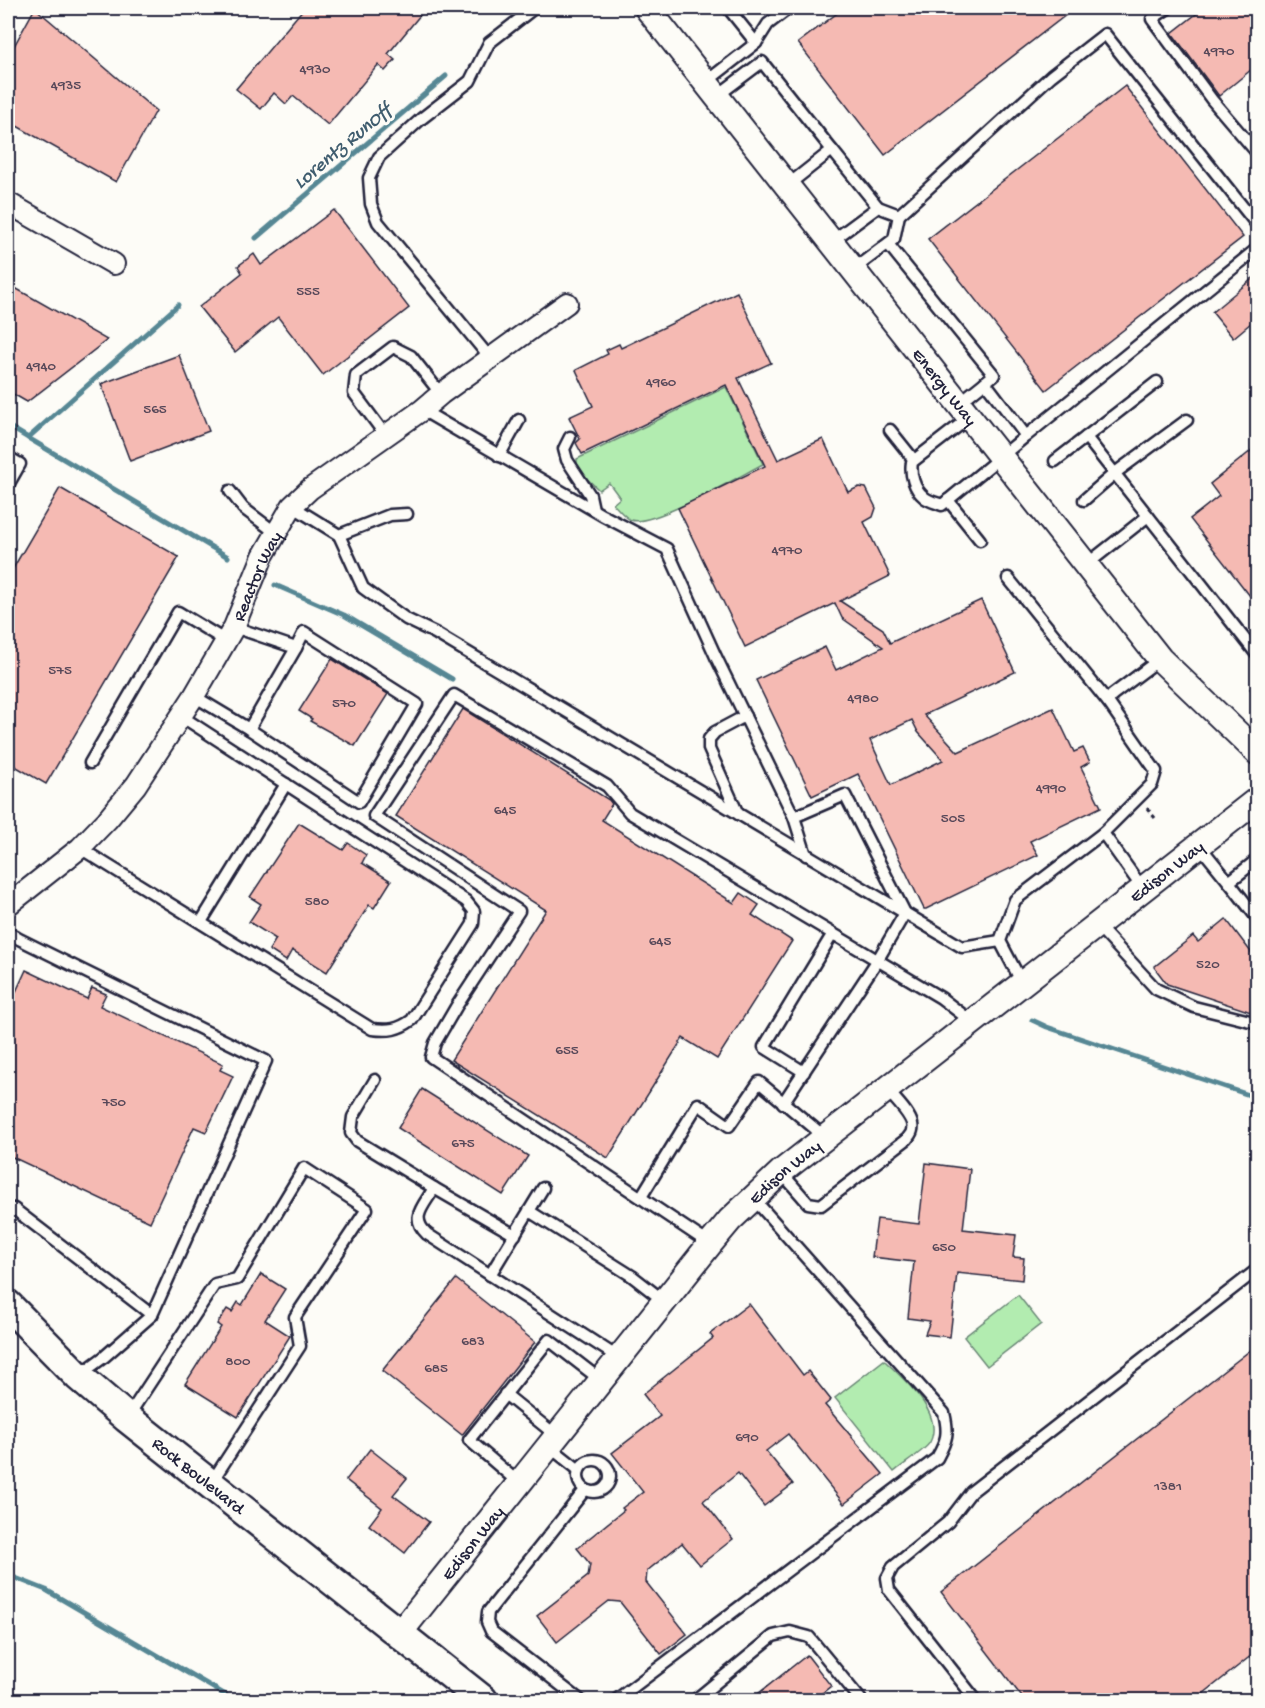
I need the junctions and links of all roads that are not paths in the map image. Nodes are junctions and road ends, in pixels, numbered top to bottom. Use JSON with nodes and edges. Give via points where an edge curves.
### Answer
{"nodes":[{"id":1,"x":534,"y":8,"type":"edge"},
{"id":2,"x":647,"y":8,"type":"edge"},
{"id":3,"x":728,"y":8,"type":"edge"},
{"id":4,"x":789,"y":8,"type":"edge"},
{"id":5,"x":1168,"y":8,"type":"edge"},
{"id":6,"x":756,"y":43,"type":"junction"},
{"id":7,"x":712,"y":89,"type":"junction"},
{"id":8,"x":832,"y":150,"type":"junction"},
{"id":9,"x":1257,"y":154,"type":"edge"},
{"id":10,"x":788,"y":185,"type":"junction"},
{"id":11,"x":8,"y":204,"type":"edge"},
{"id":12,"x":878,"y":207,"type":"junction"},
{"id":13,"x":898,"y":215,"type":"junction"},
{"id":14,"x":1257,"y":226,"type":"edge"},
{"id":15,"x":832,"y":241,"type":"junction"},
{"id":16,"x":888,"y":244,"type":"junction"},
{"id":17,"x":1257,"y":248,"type":"edge"},
{"id":18,"x":114,"y":264,"type":"dead end"},
{"id":19,"x":854,"y":269,"type":"junction"},
{"id":20,"x":567,"y":303,"type":"dead end"},
{"id":21,"x":490,"y":358,"type":"junction"},
{"id":22,"x":985,"y":382,"type":"junction"},
{"id":23,"x":1157,"y":382,"type":"dead end"},
{"id":24,"x":441,"y":394,"type":"junction"},
{"id":25,"x":422,"y":410,"type":"junction"},
{"id":26,"x":965,"y":410,"type":"junction"},
{"id":27,"x":519,"y":420,"type":"dead end"},
{"id":28,"x":1187,"y":420,"type":"dead end"},
{"id":29,"x":890,"y":430,"type":"dead end"},
{"id":30,"x":386,"y":436,"type":"junction"},
{"id":31,"x":1026,"y":436,"type":"junction"},
{"id":32,"x":570,"y":437,"type":"dead end"},
{"id":33,"x":1086,"y":437,"type":"junction"},
{"id":34,"x":1001,"y":455,"type":"junction"},
{"id":35,"x":499,"y":456,"type":"junction"},
{"id":36,"x":8,"y":457,"type":"edge"},
{"id":37,"x":914,"y":460,"type":"junction"},
{"id":38,"x":1055,"y":461,"type":"dead end"},
{"id":39,"x":1114,"y":473,"type":"junction"},
{"id":40,"x":8,"y":485,"type":"edge"},
{"id":41,"x":230,"y":491,"type":"dead end"},
{"id":42,"x":948,"y":500,"type":"junction"},
{"id":43,"x":1084,"y":500,"type":"dead end"},
{"id":44,"x":292,"y":506,"type":"junction"},
{"id":45,"x":593,"y":509,"type":"junction"},
{"id":46,"x":406,"y":514,"type":"dead end"},
{"id":47,"x":1148,"y":516,"type":"junction"},
{"id":48,"x":276,"y":533,"type":"junction"},
{"id":49,"x":339,"y":535,"type":"junction"},
{"id":50,"x":980,"y":540,"type":"dead end"},
{"id":51,"x":1086,"y":565,"type":"junction"},
{"id":52,"x":1008,"y":578,"type":"dead end"},
{"id":53,"x":230,"y":634,"type":"junction"},
{"id":54,"x":296,"y":648,"type":"junction"},
{"id":55,"x":1257,"y":656,"type":"edge"},
{"id":56,"x":1160,"y":659,"type":"junction"},
{"id":57,"x":194,"y":696,"type":"junction"},
{"id":58,"x":1108,"y":702,"type":"junction"},
{"id":59,"x":181,"y":716,"type":"junction"},
{"id":60,"x":745,"y":716,"type":"junction"},
{"id":61,"x":249,"y":729,"type":"junction"},
{"id":62,"x":1257,"y":753,"type":"edge"},
{"id":63,"x":90,"y":763,"type":"dead end"},
{"id":64,"x":286,"y":784,"type":"junction"},
{"id":65,"x":1257,"y":799,"type":"edge"},
{"id":66,"x":738,"y":814,"type":"junction"},
{"id":67,"x":794,"y":817,"type":"junction"},
{"id":68,"x":1102,"y":833,"type":"junction"},
{"id":69,"x":1199,"y":845,"type":"junction"},
{"id":70,"x":80,"y":848,"type":"junction"},
{"id":71,"x":806,"y":855,"type":"junction"},
{"id":72,"x":1257,"y":860,"type":"edge"},
{"id":73,"x":1229,"y":882,"type":"junction"},
{"id":74,"x":1143,"y":889,"type":"junction"},
{"id":75,"x":8,"y":905,"type":"edge"},
{"id":76,"x":905,"y":913,"type":"junction"},
{"id":77,"x":1257,"y":919,"type":"edge"},
{"id":78,"x":201,"y":921,"type":"junction"},
{"id":79,"x":1097,"y":925,"type":"junction"},
{"id":80,"x":8,"y":932,"type":"edge"},
{"id":81,"x":832,"y":935,"type":"junction"},
{"id":82,"x":1000,"y":941,"type":"junction"},
{"id":83,"x":877,"y":961,"type":"junction"},
{"id":84,"x":1022,"y":983,"type":"junction"},
{"id":85,"x":972,"y":1022,"type":"junction"},
{"id":86,"x":1257,"y":1023,"type":"edge"},
{"id":87,"x":804,"y":1072,"type":"junction"},
{"id":88,"x":375,"y":1080,"type":"dead end"},
{"id":89,"x":886,"y":1089,"type":"junction"},
{"id":90,"x":783,"y":1103,"type":"junction"},
{"id":91,"x":825,"y":1137,"type":"junction"},
{"id":92,"x":782,"y":1172,"type":"junction"},
{"id":93,"x":434,"y":1188,"type":"junction"},
{"id":94,"x":543,"y":1188,"type":"dead end"},
{"id":95,"x":641,"y":1197,"type":"junction"},
{"id":96,"x":753,"y":1198,"type":"junction"},
{"id":97,"x":529,"y":1210,"type":"junction"},
{"id":98,"x":8,"y":1213,"type":"edge"},
{"id":99,"x":515,"y":1235,"type":"junction"},
{"id":100,"x":710,"y":1244,"type":"junction"},
{"id":101,"x":1257,"y":1269,"type":"edge"},
{"id":102,"x":490,"y":1275,"type":"junction"},
{"id":103,"x":664,"y":1301,"type":"junction"},
{"id":104,"x":8,"y":1305,"type":"edge"},
{"id":105,"x":152,"y":1315,"type":"junction"},
{"id":106,"x":620,"y":1359,"type":"junction"},
{"id":107,"x":78,"y":1376,"type":"junction"},
{"id":108,"x":602,"y":1382,"type":"junction"},
{"id":109,"x":505,"y":1395,"type":"junction"},
{"id":110,"x":127,"y":1418,"type":"junction"},
{"id":111,"x":554,"y":1442,"type":"junction"},
{"id":112,"x":579,"y":1470,"type":"junction"},
{"id":113,"x":520,"y":1484,"type":"junction"},
{"id":114,"x":210,"y":1485,"type":"junction"},
{"id":115,"x":585,"y":1490,"type":"junction"},
{"id":116,"x":399,"y":1634,"type":"junction"},
{"id":117,"x":483,"y":1701,"type":"edge"},
{"id":118,"x":580,"y":1701,"type":"edge"},
{"id":119,"x":616,"y":1701,"type":"edge"},
{"id":120,"x":695,"y":1701,"type":"edge"},
{"id":121,"x":861,"y":1701,"type":"edge"},
{"id":122,"x":976,"y":1701,"type":"edge"}],
"edges":[{"from":1,"to":21,"type":"lane","via":[[489,44],[470,81],[379,157],[369,178],[371,204],[378,222]]},
{"from":2,"to":7,"type":"street","name":"Energy Way"},
{"from":3,"to":6,"type":"lane"},
{"from":4,"to":6,"type":"lane","via":[[768,24]]},
{"from":5,"to":9,"type":"lane","via":[[1152,19]]},
{"from":6,"to":7,"type":"lane"},
{"from":7,"to":8,"type":"lane","via":[[762,62]]},
{"from":7,"to":10,"type":"street","name":"Energy Way"},
{"from":8,"to":10,"type":"lane"},
{"from":8,"to":12,"type":"lane"},
{"from":10,"to":15,"type":"street","name":"Energy Way"},
{"from":11,"to":18,"type":"street"},
{"from":12,"to":13,"type":"lane"},
{"from":12,"to":15,"type":"lane"},
{"from":13,"to":14,"type":"lane","via":[[1051,76],[1105,34]]},
{"from":13,"to":16,"type":"lane","via":[[894,239]]},
{"from":15,"to":19,"type":"street","name":"Energy Way"},
{"from":16,"to":19,"type":"lane"},
{"from":16,"to":22,"type":"lane","via":[[994,375]]},
{"from":17,"to":31,"type":"lane"},
{"from":19,"to":26,"type":"street","name":"Energy Way"},
{"from":20,"to":21,"type":"street","name":"Reactor Way"},
{"from":21,"to":24,"type":"street","name":"Reactor Way"},
{"from":22,"to":26,"type":"lane"},
{"from":22,"to":31,"type":"lane"},
{"from":23,"to":33,"type":"lane"},
{"from":24,"to":25,"type":"street","name":"Reactor Way"},
{"from":24,"to":30,"type":"lane","via":[[411,356],[393,347],[356,375],[354,393]]},
{"from":25,"to":30,"type":"street","name":"Reactor Way"},
{"from":25,"to":35,"type":"lane"},
{"from":26,"to":34,"type":"street","name":"Energy Way"},
{"from":26,"to":37,"type":"lane"},
{"from":27,"to":35,"type":"lane"},
{"from":28,"to":39,"type":"lane"},
{"from":29,"to":37,"type":"lane"},
{"from":30,"to":44,"type":"street","name":"Reactor Way"},
{"from":31,"to":34,"type":"lane"},
{"from":32,"to":45,"type":"lane","via":[[564,449],[567,460],[590,495]]},
{"from":33,"to":38,"type":"lane"},
{"from":33,"to":39,"type":"lane"},
{"from":34,"to":42,"type":"lane"},
{"from":34,"to":51,"type":"street","name":"Energy Way"},
{"from":35,"to":45,"type":"lane"},
{"from":36,"to":40,"type":"lane","via":[[20,464]]},
{"from":37,"to":42,"type":"lane","via":[[914,482],[924,498],[942,505]]},
{"from":39,"to":43,"type":"lane"},
{"from":39,"to":47,"type":"lane"},
{"from":41,"to":48,"type":"lane","via":[[243,508]]},
{"from":42,"to":50,"type":"lane"},
{"from":44,"to":48,"type":"street","name":"Reactor Way"},
{"from":44,"to":49,"type":"lane"},
{"from":45,"to":60,"type":"lane","via":[[667,549]]},
{"from":46,"to":49,"type":"lane","via":[[390,515]]},
{"from":47,"to":51,"type":"lane"},
{"from":47,"to":55,"type":"lane"},
{"from":48,"to":53,"type":"street","name":"Reactor Way"},
{"from":49,"to":66,"type":"lane","via":[[363,588],[406,619]]},
{"from":51,"to":56,"type":"street","name":"Energy Way"},
{"from":52,"to":58,"type":"lane"},
{"from":53,"to":54,"type":"lane"},
{"from":53,"to":57,"type":"street","name":"Reactor Way"},
{"from":53,"to":63,"type":"lane","via":[[178,612]]},
{"from":54,"to":61,"type":"lane"},
{"from":54,"to":61,"type":"lane","via":[[304,632],[417,704],[359,802]]},
{"from":56,"to":58,"type":"lane"},
{"from":56,"to":62,"type":"street","name":"Energy Way"},
{"from":57,"to":59,"type":"street","name":"Reactor Way"},
{"from":57,"to":61,"type":"lane"},
{"from":58,"to":68,"type":"lane","via":[[1156,771],[1152,784]]},
{"from":59,"to":64,"type":"lane"},
{"from":59,"to":70,"type":"street","name":"Reactor Way","via":[[136,785]]},
{"from":60,"to":66,"type":"lane","via":[[709,739],[709,749]]},
{"from":60,"to":67,"type":"lane"},
{"from":64,"to":78,"type":"lane"},
{"from":64,"to":78,"type":"lane","via":[[466,901],[474,911],[473,924],[412,1020],[399,1029],[386,1031],[372,1029]]},
{"from":65,"to":69,"type":"street","name":"Edison Way"},
{"from":66,"to":71,"type":"lane"},
{"from":67,"to":71,"type":"lane"},
{"from":67,"to":76,"type":"lane","via":[[845,795]]},
{"from":68,"to":74,"type":"lane"},
{"from":68,"to":82,"type":"lane","via":[[1015,900]]},
{"from":69,"to":73,"type":"lane"},
{"from":69,"to":74,"type":"street","name":"Edison Way"},
{"from":70,"to":75,"type":"street","name":"Reactor Way"},
{"from":70,"to":78,"type":"lane"},
{"from":71,"to":76,"type":"lane"},
{"from":72,"to":73,"type":"lane"},
{"from":73,"to":77,"type":"lane"},
{"from":74,"to":79,"type":"street","name":"Edison Way"},
{"from":76,"to":82,"type":"lane","via":[[962,947]]},
{"from":76,"to":83,"type":"lane"},
{"from":79,"to":84,"type":"street","name":"Edison Way"},
{"from":79,"to":86,"type":"lane","via":[[1156,989],[1194,1007]]},
{"from":80,"to":105,"type":"lane","via":[[266,1061]]},
{"from":81,"to":83,"type":"lane"},
{"from":81,"to":87,"type":"lane","via":[[764,1047]]},
{"from":81,"to":95,"type":"lane","via":[[630,813],[607,786],[454,694],[374,816],[519,911],[456,1006],[431,1057]]},
{"from":82,"to":84,"type":"lane"},
{"from":83,"to":85,"type":"lane","via":[[941,998]]},
{"from":83,"to":87,"type":"lane"},
{"from":84,"to":85,"type":"street","name":"Edison Way"},
{"from":85,"to":89,"type":"street","name":"Edison Way"},
{"from":87,"to":90,"type":"lane"},
{"from":88,"to":93,"type":"lane","via":[[353,1117],[351,1132],[357,1141]]},
{"from":89,"to":91,"type":"street","name":"Edison Way"},
{"from":89,"to":92,"type":"lane","via":[[912,1123],[907,1138],[821,1205],[808,1203]]},
{"from":90,"to":91,"type":"lane"},
{"from":90,"to":95,"type":"lane","via":[[759,1082],[729,1126],[698,1104]]},
{"from":91,"to":92,"type":"street","name":"Edison Way"},
{"from":92,"to":96,"type":"street","name":"Edison Way"},
{"from":93,"to":99,"type":"lane"},
{"from":93,"to":102,"type":"lane","via":[[418,1216],[420,1227]]},
{"from":94,"to":97,"type":"lane"},
{"from":95,"to":100,"type":"lane"},
{"from":96,"to":100,"type":"street","name":"Edison Way"},
{"from":96,"to":119,"type":"lane","via":[[944,1413],[948,1428],[945,1444],[937,1458]]},
{"from":97,"to":99,"type":"lane"},
{"from":97,"to":103,"type":"lane"},
{"from":98,"to":105,"type":"lane","via":[[14,1209]]},
{"from":99,"to":102,"type":"lane"},
{"from":100,"to":103,"type":"street","name":"Edison Way"},
{"from":101,"to":122,"type":"lane","via":[[971,1492],[948,1522],[893,1567],[887,1578],[889,1590]]},
{"from":102,"to":106,"type":"lane"},
{"from":103,"to":106,"type":"street","name":"Edison Way"},
{"from":104,"to":107,"type":"main road","name":"Rock Boulevard"},
{"from":105,"to":107,"type":"lane"},
{"from":106,"to":108,"type":"street","name":"Edison Way"},
{"from":107,"to":110,"type":"main road","name":"Rock Boulevard"},
{"from":108,"to":109,"type":"lane","via":[[549,1340]]},
{"from":108,"to":111,"type":"street","name":"Edison Way"},
{"from":109,"to":111,"type":"lane"},
{"from":109,"to":113,"type":"lane","via":[[469,1440]]},
{"from":110,"to":114,"type":"main road","name":"Rock Boulevard"},
{"from":110,"to":114,"type":"lane","via":[[215,1284],[237,1279],[304,1168],[367,1209],[295,1317],[300,1346]]},
{"from":111,"to":112,"type":"lane"},
{"from":111,"to":113,"type":"street","name":"Edison Way"},
{"from":112,"to":115,"type":"lane","via":[[579,1481]]},
{"from":112,"to":115,"type":"lane","via":[[586,1462],[597,1460],[609,1470],[610,1480],[605,1489],[595,1493]]},
{"from":113,"to":116,"type":"street","name":"Edison Way"},
{"from":114,"to":116,"type":"main road","name":"Rock Boulevard"},
{"from":115,"to":118,"type":"lane","via":[[488,1612],[487,1622],[491,1631]]},
{"from":116,"to":117,"type":"main road","name":"Rock Boulevard"},
{"from":120,"to":121,"type":"lane","via":[[773,1636],[790,1632],[809,1637]]}]}
